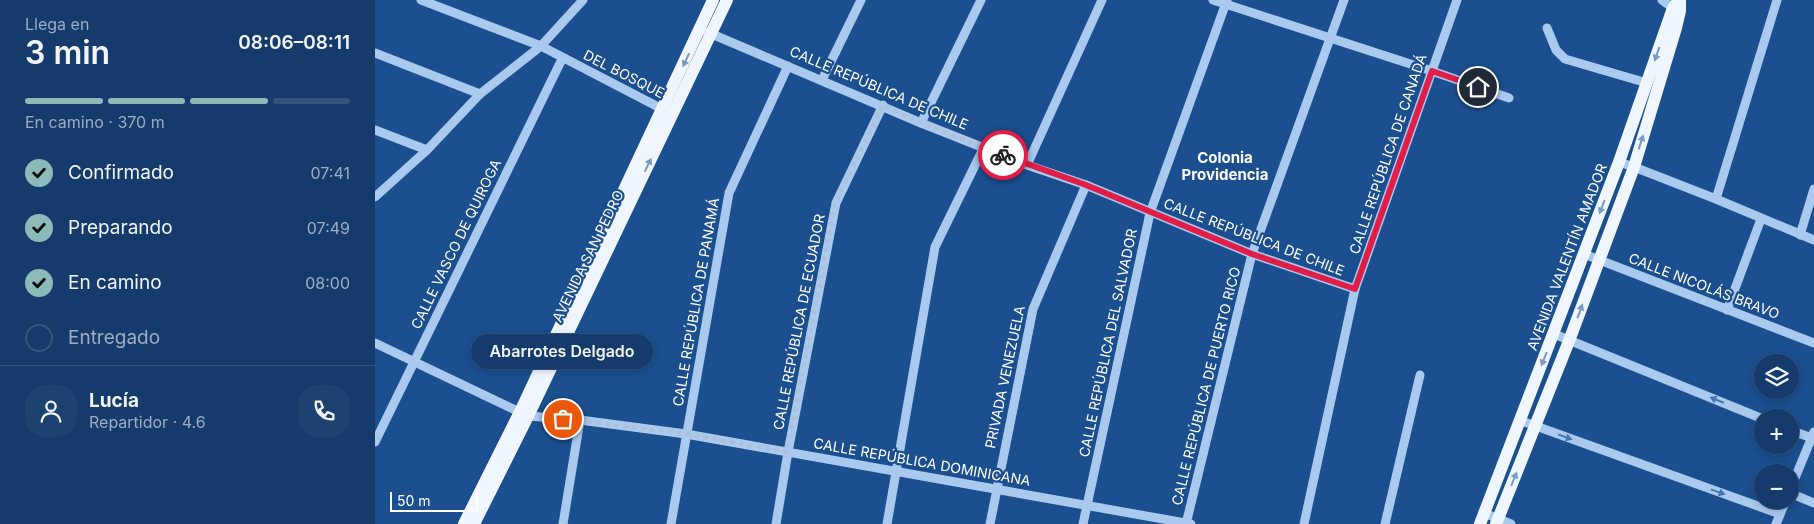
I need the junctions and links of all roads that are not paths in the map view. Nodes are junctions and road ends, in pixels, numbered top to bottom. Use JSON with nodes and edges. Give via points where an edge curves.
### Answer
{"nodes":[{"id":1,"x":421,"y":0,"type":"edge"},
{"id":2,"x":583,"y":0,"type":"edge"},
{"id":3,"x":861,"y":0,"type":"edge"},
{"id":4,"x":981,"y":0,"type":"edge"},
{"id":5,"x":1102,"y":0,"type":"edge"},
{"id":6,"x":1213,"y":0,"type":"edge"},
{"id":7,"x":1344,"y":0,"type":"edge"},
{"id":8,"x":1457,"y":0,"type":"edge"},
{"id":9,"x":1662,"y":0,"type":"edge"},
{"id":10,"x":1777,"y":0,"type":"edge"},
{"id":11,"x":718,"y":1,"type":"edge"},
{"id":12,"x":1227,"y":2,"type":"edge"},
{"id":13,"x":1678,"y":5,"type":"edge"},
{"id":14,"x":1547,"y":28,"type":"dead end"},
{"id":15,"x":706,"y":31,"type":"junction"},
{"id":16,"x":1331,"y":38,"type":"junction"},
{"id":17,"x":541,"y":46,"type":"junction"},
{"id":18,"x":375,"y":53,"type":"edge"},
{"id":19,"x":563,"y":59,"type":"junction"},
{"id":20,"x":788,"y":66,"type":"junction"},
{"id":21,"x":1432,"y":71,"type":"junction"},
{"id":22,"x":822,"y":80,"type":"junction"},
{"id":23,"x":1647,"y":83,"type":"junction"},
{"id":24,"x":480,"y":94,"type":"junction"},
{"id":25,"x":1509,"y":98,"type":"dead end"},
{"id":26,"x":883,"y":105,"type":"junction"},
{"id":27,"x":668,"y":112,"type":"junction"},
{"id":28,"x":921,"y":123,"type":"junction"},
{"id":29,"x":375,"y":130,"type":"edge"},
{"id":30,"x":984,"y":147,"type":"junction"},
{"id":31,"x":427,"y":150,"type":"junction"},
{"id":32,"x":1619,"y":162,"type":"junction"},
{"id":33,"x":1027,"y":165,"type":"junction"},
{"id":34,"x":1634,"y":166,"type":"junction"},
{"id":35,"x":1086,"y":185,"type":"junction"},
{"id":36,"x":1814,"y":189,"type":"edge"},
{"id":37,"x":375,"y":197,"type":"edge"},
{"id":38,"x":1716,"y":199,"type":"junction"},
{"id":39,"x":1150,"y":212,"type":"junction"},
{"id":40,"x":1761,"y":219,"type":"junction"},
{"id":41,"x":1800,"y":235,"type":"junction"},
{"id":42,"x":1814,"y":240,"type":"edge"},
{"id":43,"x":1252,"y":254,"type":"junction"},
{"id":44,"x":1584,"y":254,"type":"junction"},
{"id":45,"x":1599,"y":260,"type":"junction"},
{"id":46,"x":1355,"y":289,"type":"junction"},
{"id":47,"x":1727,"y":310,"type":"junction"},
{"id":48,"x":1554,"y":334,"type":"junction"},
{"id":49,"x":1569,"y":341,"type":"junction"},
{"id":50,"x":375,"y":343,"type":"edge"},
{"id":51,"x":1814,"y":344,"type":"edge"},
{"id":52,"x":414,"y":360,"type":"junction"},
{"id":53,"x":1419,"y":375,"type":"dead end"},
{"id":54,"x":524,"y":414,"type":"junction"},
{"id":55,"x":1754,"y":414,"type":"edge"},
{"id":56,"x":579,"y":420,"type":"junction"},
{"id":57,"x":1519,"y":420,"type":"junction"},
{"id":58,"x":1536,"y":427,"type":"junction"},
{"id":59,"x":1799,"y":432,"type":"edge"},
{"id":60,"x":686,"y":434,"type":"junction"},
{"id":61,"x":1813,"y":435,"type":"edge"},
{"id":62,"x":375,"y":442,"type":"edge"},
{"id":63,"x":787,"y":452,"type":"junction"},
{"id":64,"x":1799,"y":469,"type":"edge"},
{"id":65,"x":896,"y":471,"type":"junction"},
{"id":66,"x":996,"y":489,"type":"junction"},
{"id":67,"x":1799,"y":496,"type":"edge"},
{"id":68,"x":1814,"y":503,"type":"edge"},
{"id":69,"x":1087,"y":505,"type":"junction"},
{"id":70,"x":1782,"y":509,"type":"edge"},
{"id":71,"x":1780,"y":514,"type":"junction"},
{"id":72,"x":1482,"y":518,"type":"edge"},
{"id":73,"x":1497,"y":521,"type":"edge"},
{"id":74,"x":464,"y":524,"type":"edge"},
{"id":75,"x":475,"y":524,"type":"edge"},
{"id":76,"x":563,"y":524,"type":"edge"},
{"id":77,"x":671,"y":524,"type":"edge"},
{"id":78,"x":776,"y":524,"type":"edge"},
{"id":79,"x":887,"y":524,"type":"edge"},
{"id":80,"x":990,"y":524,"type":"edge"},
{"id":81,"x":1083,"y":524,"type":"edge"},
{"id":82,"x":1188,"y":524,"type":"edge"},
{"id":83,"x":1303,"y":524,"type":"edge"},
{"id":84,"x":1385,"y":524,"type":"edge"},
{"id":85,"x":1511,"y":524,"type":"edge"},
{"id":86,"x":1776,"y":524,"type":"edge"}],
"edges":[{"from":1,"to":17,"type":"street","name":"DEL BOSQUE"},
{"from":2,"to":17,"type":"street"},
{"from":3,"to":22,"type":"street"},
{"from":4,"to":28,"type":"street"},
{"from":5,"to":33,"type":"street"},
{"from":6,"to":12,"type":"street"},
{"from":7,"to":16,"type":"street","name":"CALLE REPÚBLICA DE PUERTO RICO"},
{"from":8,"to":21,"type":"street","name":"CALLE REPÚBLICA DE CANADÁ"},
{"from":9,"to":13,"type":"street"},
{"from":10,"to":38,"type":"street"},
{"from":11,"to":15,"type":"main road","name":"AVENIDA SAN PEDRO"},
{"from":12,"to":16,"type":"street"},
{"from":12,"to":39,"type":"street","name":"CALLE REPÚBLICA DEL SALVADOR"},
{"from":13,"to":23,"type":"main road","name":"AVENIDA VALENTÍN AMADOR","one_way":true},
{"from":34,"to":13,"type":"main road","one_way":true},
{"from":14,"to":23,"type":"street","via":[[1556,50],[1565,59]]},
{"from":15,"to":20,"type":"street","name":"CALLE REPÚBLICA DE CHILE"},
{"from":15,"to":27,"type":"main road","name":"AVENIDA SAN PEDRO"},
{"from":16,"to":21,"type":"street"},
{"from":16,"to":43,"type":"street","name":"CALLE REPÚBLICA DE PUERTO RICO"},
{"from":17,"to":19,"type":"street","name":"DEL BOSQUE"},
{"from":17,"to":24,"type":"street"},
{"from":18,"to":24,"type":"street"},
{"from":19,"to":27,"type":"street","name":"DEL BOSQUE"},
{"from":19,"to":52,"type":"street","name":"CALLE VASCO DE QUIROGA"},
{"from":20,"to":22,"type":"street","name":"CALLE REPÚBLICA DE CHILE"},
{"from":20,"to":60,"type":"street","name":"CALLE REPÚBLICA DE PANAMÁ","via":[[729,194]]},
{"from":21,"to":25,"type":"street"},
{"from":21,"to":46,"type":"street","name":"CALLE REPÚBLICA DE CANADÁ"},
{"from":22,"to":26,"type":"street","name":"CALLE REPÚBLICA DE CHILE"},
{"from":23,"to":32,"type":"main road","name":"AVENIDA VALENTÍN AMADOR"},
{"from":24,"to":31,"type":"street"},
{"from":26,"to":28,"type":"street","name":"CALLE REPÚBLICA DE CHILE"},
{"from":26,"to":63,"type":"street","name":"CALLE REPÚBLICA DE ECUADOR","via":[[835,203]]},
{"from":27,"to":54,"type":"main road","name":"AVENIDA SAN PEDRO"},
{"from":28,"to":30,"type":"street","name":"CALLE REPÚBLICA DE CHILE"},
{"from":29,"to":31,"type":"street"},
{"from":30,"to":33,"type":"street","name":"CALLE REPÚBLICA DE CHILE"},
{"from":30,"to":65,"type":"street","via":[[935,247]]},
{"from":31,"to":37,"type":"street"},
{"from":32,"to":34,"type":"street"},
{"from":32,"to":44,"type":"main road","name":"AVENIDA VALENTÍN AMADOR","one_way":true},
{"from":33,"to":35,"type":"street","name":"CALLE REPÚBLICA DE CHILE"},
{"from":34,"to":38,"type":"street"},
{"from":34,"to":45,"type":"main road"},
{"from":35,"to":39,"type":"street","name":"CALLE REPÚBLICA DE CHILE"},
{"from":35,"to":66,"type":"street","name":"PRIVADA VENEZUELA","via":[[1033,309]]},
{"from":36,"to":41,"type":"street"},
{"from":38,"to":40,"type":"street"},
{"from":39,"to":43,"type":"street","name":"CALLE REPÚBLICA DE CHILE"},
{"from":39,"to":69,"type":"street","name":"CALLE REPÚBLICA DEL SALVADOR"},
{"from":40,"to":41,"type":"street"},
{"from":40,"to":47,"type":"street"},
{"from":41,"to":42,"type":"street"},
{"from":43,"to":46,"type":"street","name":"CALLE REPÚBLICA DE CHILE"},
{"from":43,"to":82,"type":"street","name":"CALLE REPÚBLICA DE PUERTO RICO"},
{"from":44,"to":45,"type":"street","name":"CALLE NICOLÁS BRAVO"},
{"from":44,"to":48,"type":"main road","name":"AVENIDA VALENTÍN AMADOR"},
{"from":45,"to":47,"type":"street","name":"CALLE NICOLÁS BRAVO"},
{"from":49,"to":45,"type":"main road","one_way":true},
{"from":46,"to":83,"type":"street","name":"CALLE REPÚBLICA DE CANADÁ"},
{"from":47,"to":51,"type":"street","name":"CALLE NICOLÁS BRAVO"},
{"from":48,"to":49,"type":"street"},
{"from":48,"to":57,"type":"main road","name":"AVENIDA VALENTÍN AMADOR","one_way":true},
{"from":55,"to":49,"type":"street","one_way":true},
{"from":49,"to":58,"type":"main road"},
{"from":50,"to":52,"type":"street"},
{"from":52,"to":54,"type":"street"},
{"from":52,"to":62,"type":"street","name":"CALLE VASCO DE QUIROGA"},
{"from":53,"to":84,"type":"street"},
{"from":54,"to":56,"type":"street","name":"CALLE REPÚBLICA DOMINICANA"},
{"from":54,"to":74,"type":"main road","name":"AVENIDA SAN PEDRO"},
{"from":54,"to":75,"type":"main road","name":"AVENIDA SAN PEDRO"},
{"from":56,"to":60,"type":"street","name":"CALLE REPÚBLICA DOMINICANA"},
{"from":56,"to":76,"type":"street"},
{"from":57,"to":58,"type":"street"},
{"from":57,"to":72,"type":"main road","name":"AVENIDA VALENTÍN AMADOR"},
{"from":58,"to":71,"type":"street","one_way":true},
{"from":73,"to":58,"type":"main road","one_way":true},
{"from":59,"to":61,"type":"street"},
{"from":60,"to":63,"type":"street","name":"CALLE REPÚBLICA DOMINICANA"},
{"from":60,"to":77,"type":"street","name":"CALLE REPÚBLICA DE PANAMÁ"},
{"from":61,"to":64,"type":"street"},
{"from":63,"to":65,"type":"street","name":"CALLE REPÚBLICA DOMINICANA"},
{"from":63,"to":78,"type":"street","name":"CALLE REPÚBLICA DE ECUADOR"},
{"from":65,"to":66,"type":"street","name":"CALLE REPÚBLICA DOMINICANA"},
{"from":65,"to":79,"type":"street"},
{"from":66,"to":69,"type":"street","name":"CALLE REPÚBLICA DOMINICANA"},
{"from":66,"to":80,"type":"street","name":"PRIVADA VENEZUELA"},
{"from":67,"to":68,"type":"street"},
{"from":69,"to":81,"type":"street","name":"CALLE REPÚBLICA DEL SALVADOR"},
{"from":69,"to":82,"type":"street","name":"CALLE REPÚBLICA DOMINICANA"},
{"from":70,"to":71,"type":"street"},
{"from":71,"to":86,"type":"street"},
{"from":72,"to":73,"type":"street"},
{"from":73,"to":85,"type":"street"}]}
